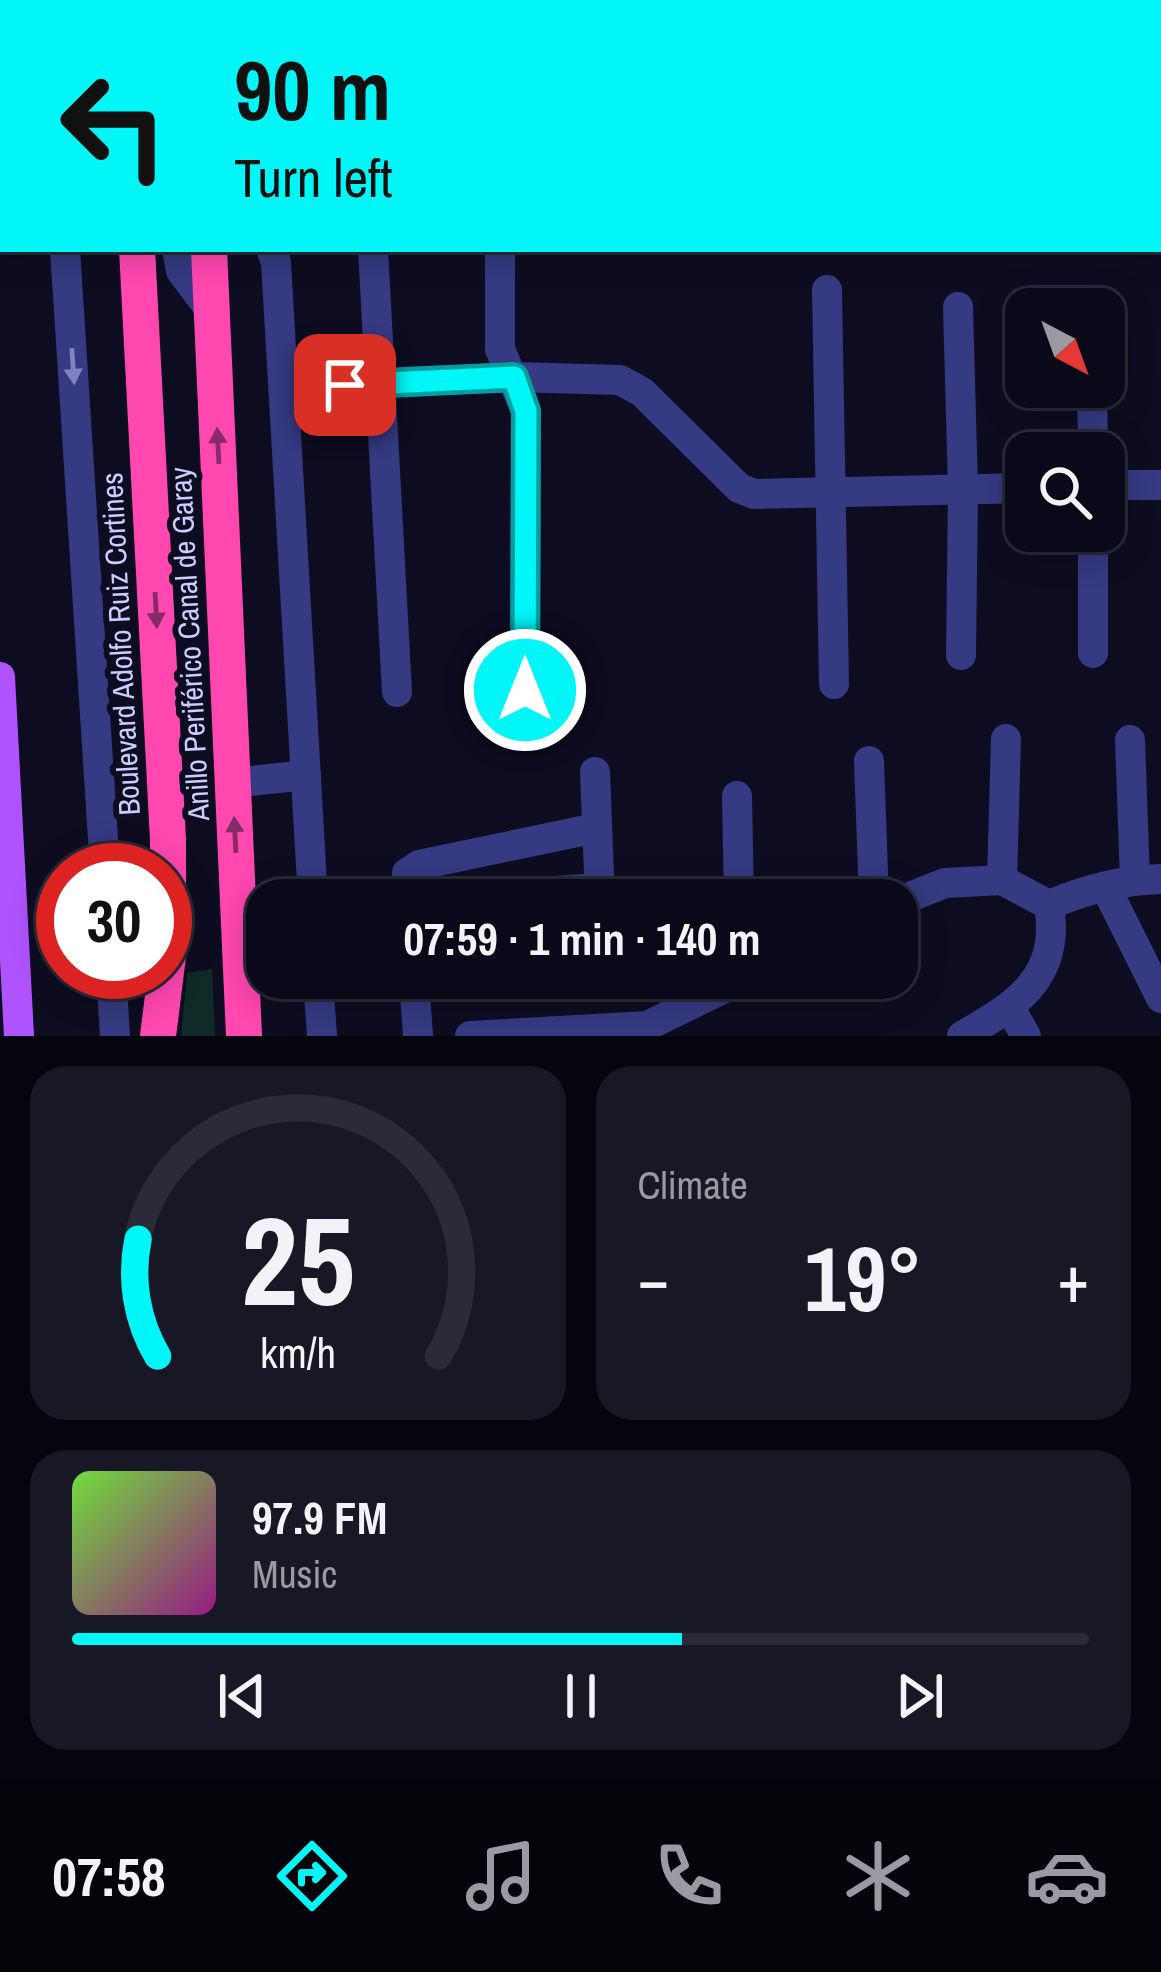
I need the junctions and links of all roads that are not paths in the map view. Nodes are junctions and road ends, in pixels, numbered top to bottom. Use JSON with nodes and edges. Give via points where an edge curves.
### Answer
{"nodes":[{"id":1,"x":65,"y":252,"type":"edge"},
{"id":2,"x":137,"y":252,"type":"edge"},
{"id":3,"x":178,"y":252,"type":"edge"},
{"id":4,"x":209,"y":252,"type":"edge"},
{"id":5,"x":272,"y":252,"type":"edge"},
{"id":6,"x":373,"y":252,"type":"edge"},
{"id":7,"x":500,"y":252,"type":"edge"},
{"id":8,"x":827,"y":290,"type":"dead end"},
{"id":9,"x":958,"y":307,"type":"dead end"},
{"id":10,"x":212,"y":312,"type":"junction"},
{"id":11,"x":514,"y":377,"type":"junction"},
{"id":12,"x":380,"y":383,"type":"junction"},
{"id":13,"x":285,"y":387,"type":"junction"},
{"id":14,"x":1125,"y":485,"type":"edge"},
{"id":15,"x":1161,"y":485,"type":"edge"},
{"id":16,"x":1005,"y":489,"type":"edge"},
{"id":17,"x":963,"y":490,"type":"junction"},
{"id":18,"x":831,"y":492,"type":"junction"},
{"id":19,"x":1093,"y":552,"type":"edge"},
{"id":20,"x":1093,"y":653,"type":"dead end"},
{"id":21,"x":961,"y":655,"type":"dead end"},
{"id":22,"x":0,"y":677,"type":"edge"},
{"id":23,"x":835,"y":684,"type":"dead end"},
{"id":24,"x":525,"y":690,"type":"dead end"},
{"id":25,"x":397,"y":692,"type":"dead end"},
{"id":26,"x":1006,"y":739,"type":"dead end"},
{"id":27,"x":1130,"y":740,"type":"dead end"},
{"id":28,"x":868,"y":761,"type":"dead end"},
{"id":29,"x":595,"y":772,"type":"dead end"},
{"id":30,"x":306,"y":775,"type":"junction"},
{"id":31,"x":232,"y":783,"type":"junction"},
{"id":32,"x":737,"y":796,"type":"dead end"},
{"id":33,"x":596,"y":828,"type":"junction"},
{"id":34,"x":103,"y":843,"type":"edge"},
{"id":35,"x":313,"y":879,"type":"edge"},
{"id":36,"x":407,"y":879,"type":"edge"},
{"id":37,"x":599,"y":879,"type":"edge"},
{"id":38,"x":739,"y":879,"type":"edge"},
{"id":39,"x":873,"y":879,"type":"edge"},
{"id":40,"x":1002,"y":880,"type":"junction"},
{"id":41,"x":1134,"y":882,"type":"edge"},
{"id":42,"x":918,"y":894,"type":"edge"},
{"id":43,"x":1049,"y":905,"type":"junction"},
{"id":44,"x":1161,"y":998,"type":"edge"},
{"id":45,"x":113,"y":999,"type":"edge"},
{"id":46,"x":319,"y":999,"type":"edge"},
{"id":47,"x":415,"y":999,"type":"edge"},
{"id":48,"x":706,"y":999,"type":"edge"},
{"id":49,"x":1010,"y":1008,"type":"junction"},
{"id":50,"x":649,"y":1031,"type":"edge"},
{"id":51,"x":19,"y":1036,"type":"edge"},
{"id":52,"x":115,"y":1036,"type":"edge"},
{"id":53,"x":158,"y":1036,"type":"edge"},
{"id":54,"x":244,"y":1036,"type":"edge"},
{"id":55,"x":322,"y":1036,"type":"edge"},
{"id":56,"x":418,"y":1036,"type":"edge"},
{"id":57,"x":470,"y":1036,"type":"edge"},
{"id":58,"x":962,"y":1036,"type":"edge"},
{"id":59,"x":1026,"y":1036,"type":"edge"}],
"edges":[{"from":1,"to":34,"type":"street","one_way":true},
{"from":2,"to":53,"type":"highway","name":"Boulevard Adolfo Ruiz Cortines","one_way":true,"via":[[168,840]]},
{"from":3,"to":10,"type":"street"},
{"from":4,"to":10,"type":"highway","name":"Anillo Periférico Canal de Garay"},
{"from":5,"to":13,"type":"street"},
{"from":6,"to":12,"type":"street"},
{"from":7,"to":11,"type":"street","via":[[500,349]]},
{"from":8,"to":18,"type":"street"},
{"from":9,"to":17,"type":"street"},
{"from":31,"to":10,"type":"highway","name":"Anillo Periférico Canal de Garay","one_way":true},
{"from":11,"to":12,"type":"street"},
{"from":11,"to":18,"type":"street","via":[[627,382],[740,488]]},
{"from":11,"to":24,"type":"street","via":[[526,411]]},
{"from":12,"to":13,"type":"street"},
{"from":12,"to":25,"type":"street"},
{"from":13,"to":30,"type":"street"},
{"from":14,"to":15,"type":"street"},
{"from":16,"to":17,"type":"street"},
{"from":17,"to":18,"type":"street"},
{"from":17,"to":21,"type":"street"},
{"from":18,"to":23,"type":"street"},
{"from":19,"to":20,"type":"street"},
{"from":22,"to":51,"type":"main road"},
{"from":26,"to":40,"type":"street"},
{"from":27,"to":41,"type":"street"},
{"from":28,"to":39,"type":"street"},
{"from":29,"to":33,"type":"street"},
{"from":30,"to":31,"type":"street"},
{"from":30,"to":35,"type":"street"},
{"from":54,"to":31,"type":"highway","name":"Anillo Periférico Canal de Garay","one_way":true},
{"from":32,"to":38,"type":"street"},
{"from":33,"to":36,"type":"street","via":[[419,865]]},
{"from":33,"to":37,"type":"street"},
{"from":40,"to":42,"type":"street"},
{"from":40,"to":43,"type":"street"},
{"from":41,"to":43,"type":"street"},
{"from":41,"to":44,"type":"street"},
{"from":43,"to":49,"type":"street","via":[[1053,926],[1041,973]]},
{"from":45,"to":52,"type":"street"},
{"from":46,"to":55,"type":"street"},
{"from":47,"to":56,"type":"street"},
{"from":48,"to":50,"type":"street"},
{"from":49,"to":58,"type":"street"},
{"from":49,"to":59,"type":"street"},
{"from":50,"to":57,"type":"street"}]}
